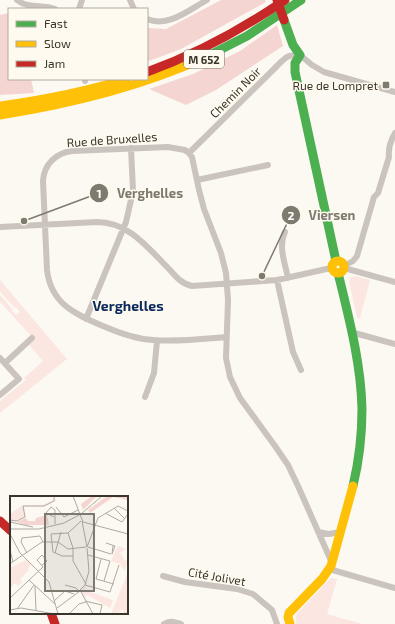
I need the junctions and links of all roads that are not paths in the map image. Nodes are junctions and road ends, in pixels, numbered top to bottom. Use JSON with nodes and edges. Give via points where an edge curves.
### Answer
{"nodes":[{"id":1,"x":17,"y":0,"type":"edge"},
{"id":2,"x":205,"y":0,"type":"edge"},
{"id":3,"x":277,"y":0,"type":"edge"},
{"id":4,"x":285,"y":0,"type":"edge"},
{"id":5,"x":301,"y":0,"type":"edge"},
{"id":6,"x":52,"y":8,"type":"edge"},
{"id":7,"x":148,"y":19,"type":"edge"},
{"id":8,"x":300,"y":55,"type":"junction"},
{"id":9,"x":148,"y":72,"type":"edge"},
{"id":10,"x":122,"y":80,"type":"edge"},
{"id":11,"x":147,"y":80,"type":"edge"},
{"id":12,"x":148,"y":80,"type":"edge"},
{"id":13,"x":395,"y":92,"type":"edge"},
{"id":14,"x":46,"y":99,"type":"junction"},
{"id":15,"x":0,"y":102,"type":"edge"},
{"id":16,"x":0,"y":106,"type":"edge"},
{"id":17,"x":0,"y":115,"type":"edge"},
{"id":18,"x":395,"y":133,"type":"edge"},
{"id":19,"x":131,"y":148,"type":"junction"},
{"id":20,"x":189,"y":153,"type":"junction"},
{"id":21,"x":268,"y":165,"type":"dead end"},
{"id":22,"x":197,"y":180,"type":"junction"},
{"id":23,"x":45,"y":225,"type":"junction"},
{"id":24,"x":0,"y":227,"type":"edge"},
{"id":25,"x":124,"y":229,"type":"junction"},
{"id":26,"x":285,"y":232,"type":"dead end"},
{"id":27,"x":338,"y":267,"type":"junction"},
{"id":28,"x":288,"y":278,"type":"junction"},
{"id":29,"x":277,"y":280,"type":"junction"},
{"id":30,"x":395,"y":282,"type":"edge"},
{"id":31,"x":227,"y":284,"type":"junction"},
{"id":32,"x":86,"y":319,"type":"junction"},
{"id":33,"x":351,"y":332,"type":"junction"},
{"id":34,"x":226,"y":337,"type":"junction"},
{"id":35,"x":32,"y":338,"type":"dead end"},
{"id":36,"x":157,"y":340,"type":"junction"},
{"id":37,"x":395,"y":344,"type":"edge"},
{"id":38,"x":0,"y":358,"type":"edge"},
{"id":39,"x":5,"y":363,"type":"junction"},
{"id":40,"x":301,"y":370,"type":"dead end"},
{"id":41,"x":0,"y":395,"type":"edge"},
{"id":42,"x":145,"y":397,"type":"dead end"},
{"id":43,"x":0,"y":522,"type":"edge"},
{"id":44,"x":10,"y":529,"type":"edge"},
{"id":45,"x":318,"y":532,"type":"junction"},
{"id":46,"x":341,"y":532,"type":"junction"},
{"id":47,"x":331,"y":566,"type":"junction"},
{"id":48,"x":163,"y":576,"type":"dead end"},
{"id":49,"x":395,"y":588,"type":"edge"},
{"id":50,"x":51,"y":614,"type":"edge"},
{"id":51,"x":290,"y":618,"type":"edge"},
{"id":52,"x":55,"y":624,"type":"edge"},
{"id":53,"x":164,"y":624,"type":"edge"},
{"id":54,"x":181,"y":624,"type":"edge"},
{"id":55,"x":276,"y":624,"type":"edge"}],
"edges":[{"from":1,"to":6,"type":"street","via":[[26,5]]},
{"from":2,"to":7,"type":"street","via":[[168,21]]},
{"from":3,"to":8,"type":"main road","bridge":true,"via":[[293,45]]},
{"from":4,"to":9,"type":"main road","number":"M 652","via":[[210,46]]},
{"from":5,"to":12,"type":"main road","number":"M 652","via":[[239,41],[201,60]]},
{"from":8,"to":13,"type":"street","via":[[324,72]]},
{"from":8,"to":20,"type":"street","name":"Chemin Noir","via":[[286,58]]},
{"from":8,"to":27,"type":"main road","via":[[295,63],[295,72]]},
{"from":10,"to":14,"type":"main road"},
{"from":11,"to":17,"type":"main road","number":"M 652","via":[[55,106]]},
{"from":14,"to":15,"type":"main road"},
{"from":14,"to":16,"type":"main road"},
{"from":18,"to":27,"type":"street","via":[[357,256],[353,261]]},
{"from":19,"to":20,"type":"street","name":"Rue de Bruxelles","via":[[168,147]]},
{"from":19,"to":23,"type":"street","name":"Rue de Bruxelles","via":[[64,152],[54,158],[43,178]]},
{"from":19,"to":25,"type":"street","via":[[132,191]]},
{"from":20,"to":22,"type":"street"},
{"from":21,"to":22,"type":"street"},
{"from":22,"to":31,"type":"street","via":[[205,215],[224,264]]},
{"from":23,"to":24,"type":"street"},
{"from":23,"to":25,"type":"street","via":[[101,222]]},
{"from":23,"to":32,"type":"street","name":"Rue de Bruxelles","via":[[50,286],[64,306]]},
{"from":25,"to":31,"type":"street","via":[[133,234],[184,283],[195,286]]},
{"from":25,"to":32,"type":"street"},
{"from":26,"to":28,"type":"street","via":[[281,244]]},
{"from":27,"to":28,"type":"street"},
{"from":27,"to":30,"type":"street"},
{"from":27,"to":33,"type":"main road"},
{"from":28,"to":29,"type":"street"},
{"from":29,"to":31,"type":"street"},
{"from":29,"to":40,"type":"street","via":[[292,352]]},
{"from":31,"to":34,"type":"street"},
{"from":32,"to":36,"type":"street","name":"Rue de Bruxelles","via":[[130,336]]},
{"from":33,"to":37,"type":"street"},
{"from":33,"to":46,"type":"main road","via":[[360,383],[362,430],[358,467]]},
{"from":34,"to":36,"type":"street","name":"Rue de Bruxelles"},
{"from":34,"to":45,"type":"street","via":[[227,367],[234,387],[288,465]]},
{"from":35,"to":39,"type":"street"},
{"from":36,"to":42,"type":"street","via":[[154,373]]},
{"from":38,"to":39,"type":"street"},
{"from":39,"to":41,"type":"street","via":[[19,379]]},
{"from":43,"to":44,"type":"main road"},
{"from":45,"to":46,"type":"street"},
{"from":45,"to":47,"type":"street"},
{"from":46,"to":47,"type":"main road"},
{"from":47,"to":49,"type":"street"},
{"from":47,"to":51,"type":"main road"},
{"from":48,"to":55,"type":"street","name":"Cité Jolivet","via":[[252,594],[272,610]]},
{"from":50,"to":52,"type":"main road"},
{"from":51,"to":55,"type":"street"},
{"from":53,"to":54,"type":"street","via":[[171,621]]}]}
